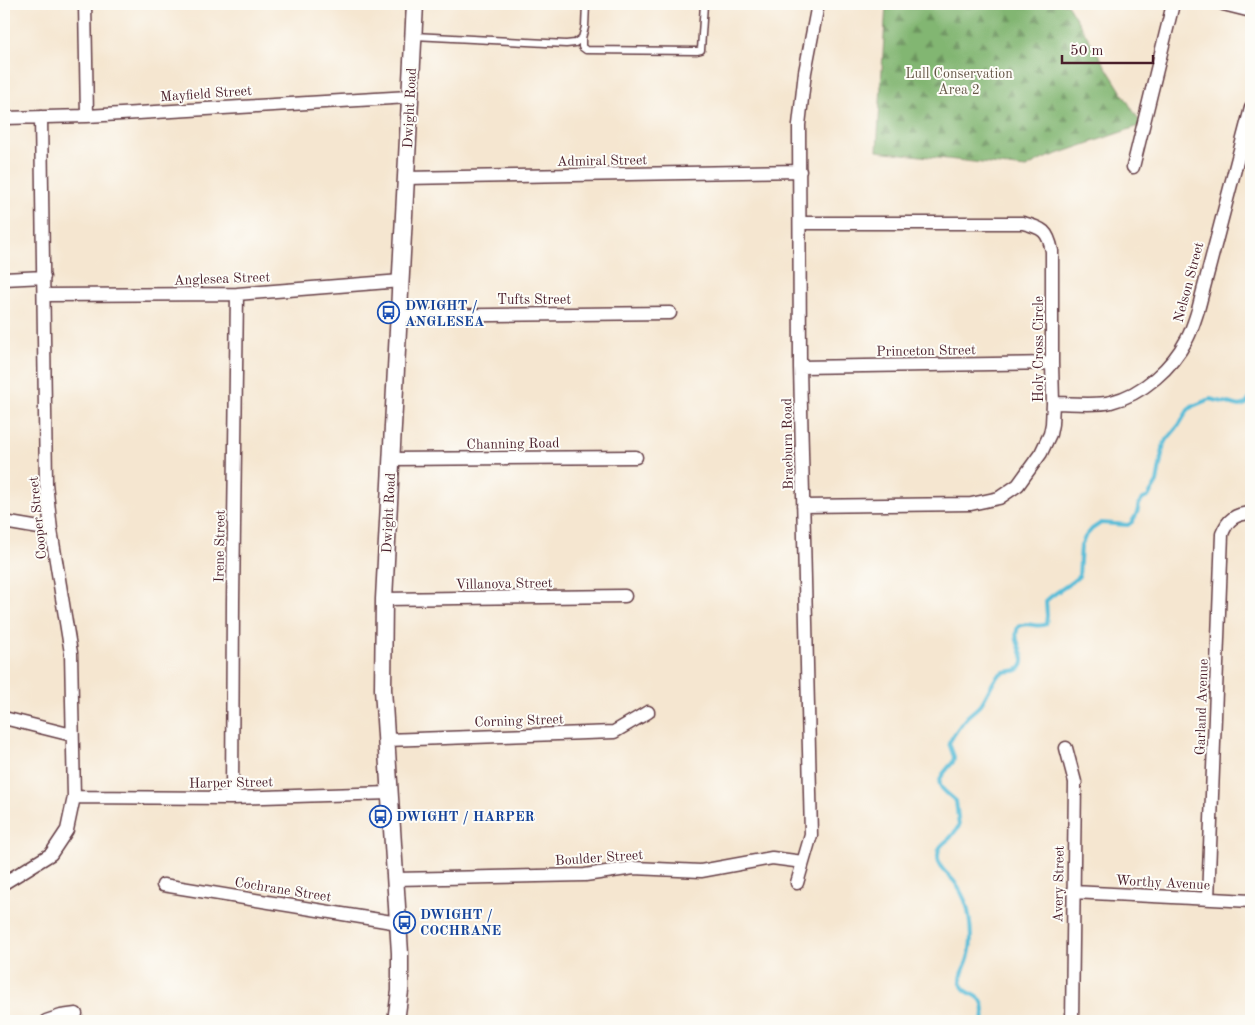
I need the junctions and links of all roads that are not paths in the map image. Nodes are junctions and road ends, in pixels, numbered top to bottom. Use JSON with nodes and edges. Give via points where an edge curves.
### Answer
{"nodes":[{"id":1,"x":85,"y":4,"type":"edge"},
{"id":2,"x":415,"y":4,"type":"edge"},
{"id":3,"x":586,"y":4,"type":"edge"},
{"id":4,"x":704,"y":4,"type":"edge"},
{"id":5,"x":818,"y":4,"type":"edge"},
{"id":6,"x":1173,"y":4,"type":"edge"},
{"id":7,"x":1223,"y":4,"type":"edge"},
{"id":8,"x":1251,"y":12,"type":"edge"},
{"id":9,"x":413,"y":36,"type":"junction"},
{"id":10,"x":582,"y":38,"type":"junction"},
{"id":11,"x":409,"y":97,"type":"junction"},
{"id":12,"x":1251,"y":108,"type":"edge"},
{"id":13,"x":86,"y":116,"type":"junction"},
{"id":14,"x":41,"y":117,"type":"junction"},
{"id":15,"x":4,"y":118,"type":"edge"},
{"id":16,"x":1133,"y":167,"type":"dead end"},
{"id":17,"x":800,"y":171,"type":"junction"},
{"id":18,"x":405,"y":178,"type":"junction"},
{"id":19,"x":800,"y":223,"type":"junction"},
{"id":20,"x":44,"y":278,"type":"junction"},
{"id":21,"x":4,"y":279,"type":"edge"},
{"id":22,"x":400,"y":281,"type":"junction"},
{"id":23,"x":237,"y":294,"type":"junction"},
{"id":24,"x":45,"y":295,"type":"junction"},
{"id":25,"x":670,"y":313,"type":"dead end"},
{"id":26,"x":398,"y":316,"type":"junction"},
{"id":27,"x":1052,"y":362,"type":"junction"},
{"id":28,"x":800,"y":367,"type":"junction"},
{"id":29,"x":1053,"y":403,"type":"junction"},
{"id":30,"x":636,"y":457,"type":"dead end"},
{"id":31,"x":391,"y":459,"type":"junction"},
{"id":32,"x":803,"y":506,"type":"junction"},
{"id":33,"x":1251,"y":513,"type":"edge"},
{"id":34,"x":4,"y":522,"type":"edge"},
{"id":35,"x":51,"y":530,"type":"junction"},
{"id":36,"x":624,"y":596,"type":"dead end"},
{"id":37,"x":384,"y":599,"type":"junction"},
{"id":38,"x":648,"y":712,"type":"dead end"},
{"id":39,"x":4,"y":718,"type":"edge"},
{"id":40,"x":72,"y":735,"type":"junction"},
{"id":41,"x":386,"y":740,"type":"junction"},
{"id":42,"x":1066,"y":748,"type":"dead end"},
{"id":43,"x":390,"y":793,"type":"junction"},
{"id":44,"x":74,"y":797,"type":"junction"},
{"id":45,"x":232,"y":798,"type":"junction"},
{"id":46,"x":803,"y":862,"type":"junction"},
{"id":47,"x":396,"y":879,"type":"junction"},
{"id":48,"x":797,"y":882,"type":"dead end"},
{"id":49,"x":4,"y":883,"type":"edge"},
{"id":50,"x":163,"y":885,"type":"dead end"},
{"id":51,"x":1073,"y":892,"type":"junction"},
{"id":52,"x":1208,"y":900,"type":"junction"},
{"id":53,"x":1251,"y":901,"type":"edge"},
{"id":54,"x":398,"y":923,"type":"junction"},
{"id":55,"x":76,"y":1014,"type":"dead end"},
{"id":56,"x":46,"y":1021,"type":"edge"},
{"id":57,"x":396,"y":1021,"type":"edge"},
{"id":58,"x":1072,"y":1021,"type":"edge"}],
"edges":[{"from":1,"to":13,"type":"street"},
{"from":2,"to":9,"type":"main road","name":"Dwight Road"},
{"from":3,"to":10,"type":"lane"},
{"from":4,"to":10,"type":"lane","via":[[702,50],[586,50],[582,47]]},
{"from":5,"to":17,"type":"street","name":"Braeburn Road","via":[[801,106]]},
{"from":6,"to":16,"type":"street"},
{"from":7,"to":8,"type":"street"},
{"from":9,"to":10,"type":"lane","via":[[566,44]]},
{"from":9,"to":11,"type":"main road","name":"Dwight Road"},
{"from":11,"to":13,"type":"street","name":"Mayfield Street"},
{"from":11,"to":18,"type":"main road","name":"Dwight Road"},
{"from":12,"to":29,"type":"street","name":"Nelson Street","via":[[1198,310],[1179,352],[1150,382],[1128,396],[1110,403]]},
{"from":13,"to":14,"type":"street","name":"Mayfield Street"},
{"from":14,"to":15,"type":"street","name":"Mayfield Street"},
{"from":14,"to":20,"type":"street","name":"Cooper Street"},
{"from":17,"to":18,"type":"street","name":"Admiral Street"},
{"from":17,"to":19,"type":"street","name":"Braeburn Road"},
{"from":18,"to":22,"type":"main road","name":"Dwight Road"},
{"from":19,"to":27,"type":"street","name":"Holy Cross Circle","via":[[1024,223],[1039,228],[1048,234],[1052,251]]},
{"from":19,"to":28,"type":"street","name":"Braeburn Road"},
{"from":20,"to":21,"type":"street"},
{"from":20,"to":24,"type":"street","name":"Cooper Street"},
{"from":22,"to":23,"type":"street","name":"Anglesea Street"},
{"from":22,"to":26,"type":"main road","name":"Dwight Road"},
{"from":23,"to":24,"type":"street","name":"Anglesea Street"},
{"from":23,"to":45,"type":"street","name":"Irene Street"},
{"from":24,"to":35,"type":"street","name":"Cooper Street","via":[[46,483]]},
{"from":25,"to":26,"type":"street","name":"Tufts Street"},
{"from":26,"to":31,"type":"main road","name":"Dwight Road"},
{"from":27,"to":28,"type":"street","name":"Princeton Street"},
{"from":27,"to":29,"type":"street","name":"Holy Cross Circle"},
{"from":28,"to":32,"type":"street","name":"Braeburn Road"},
{"from":29,"to":32,"type":"street","name":"Holy Cross Circle","via":[[1050,434],[1041,453],[1018,485],[999,498],[971,504]]},
{"from":30,"to":31,"type":"street","name":"Channing Road"},
{"from":31,"to":37,"type":"main road","name":"Dwight Road"},
{"from":32,"to":46,"type":"street","name":"Braeburn Road","via":[[812,835]]},
{"from":33,"to":52,"type":"street","name":"Garland Avenue","via":[[1231,519],[1222,534]]},
{"from":34,"to":35,"type":"street"},
{"from":35,"to":40,"type":"street","name":"Cooper Street","via":[[71,653]]},
{"from":36,"to":37,"type":"street","name":"Villanova Street"},
{"from":37,"to":41,"type":"main road","name":"Dwight Road"},
{"from":38,"to":41,"type":"street","name":"Corning Street","via":[[614,732]]},
{"from":39,"to":40,"type":"street"},
{"from":40,"to":44,"type":"street","name":"Cooper Street"},
{"from":41,"to":43,"type":"main road","name":"Dwight Road"},
{"from":42,"to":51,"type":"street","name":"Avery Street","via":[[1075,782]]},
{"from":43,"to":45,"type":"street","name":"Harper Street"},
{"from":43,"to":47,"type":"main road","name":"Dwight Road"},
{"from":44,"to":45,"type":"street","name":"Harper Street"},
{"from":44,"to":49,"type":"street","name":"Cooper Street","via":[[67,830],[51,854]]},
{"from":46,"to":47,"type":"street","name":"Boulder Street","via":[[772,858],[701,871],[634,868],[585,875]]},
{"from":46,"to":48,"type":"street","name":"Braeburn Road"},
{"from":47,"to":54,"type":"main road","name":"Dwight Road"},
{"from":50,"to":54,"type":"street","name":"Cochrane Street"},
{"from":51,"to":52,"type":"street","name":"Worthy Avenue"},
{"from":51,"to":58,"type":"street","name":"Avery Street"},
{"from":52,"to":53,"type":"street","name":"Worthy Avenue"},
{"from":54,"to":57,"type":"main road","name":"Dwight Road","via":[[400,985]]},
{"from":55,"to":56,"type":"street"}]}
